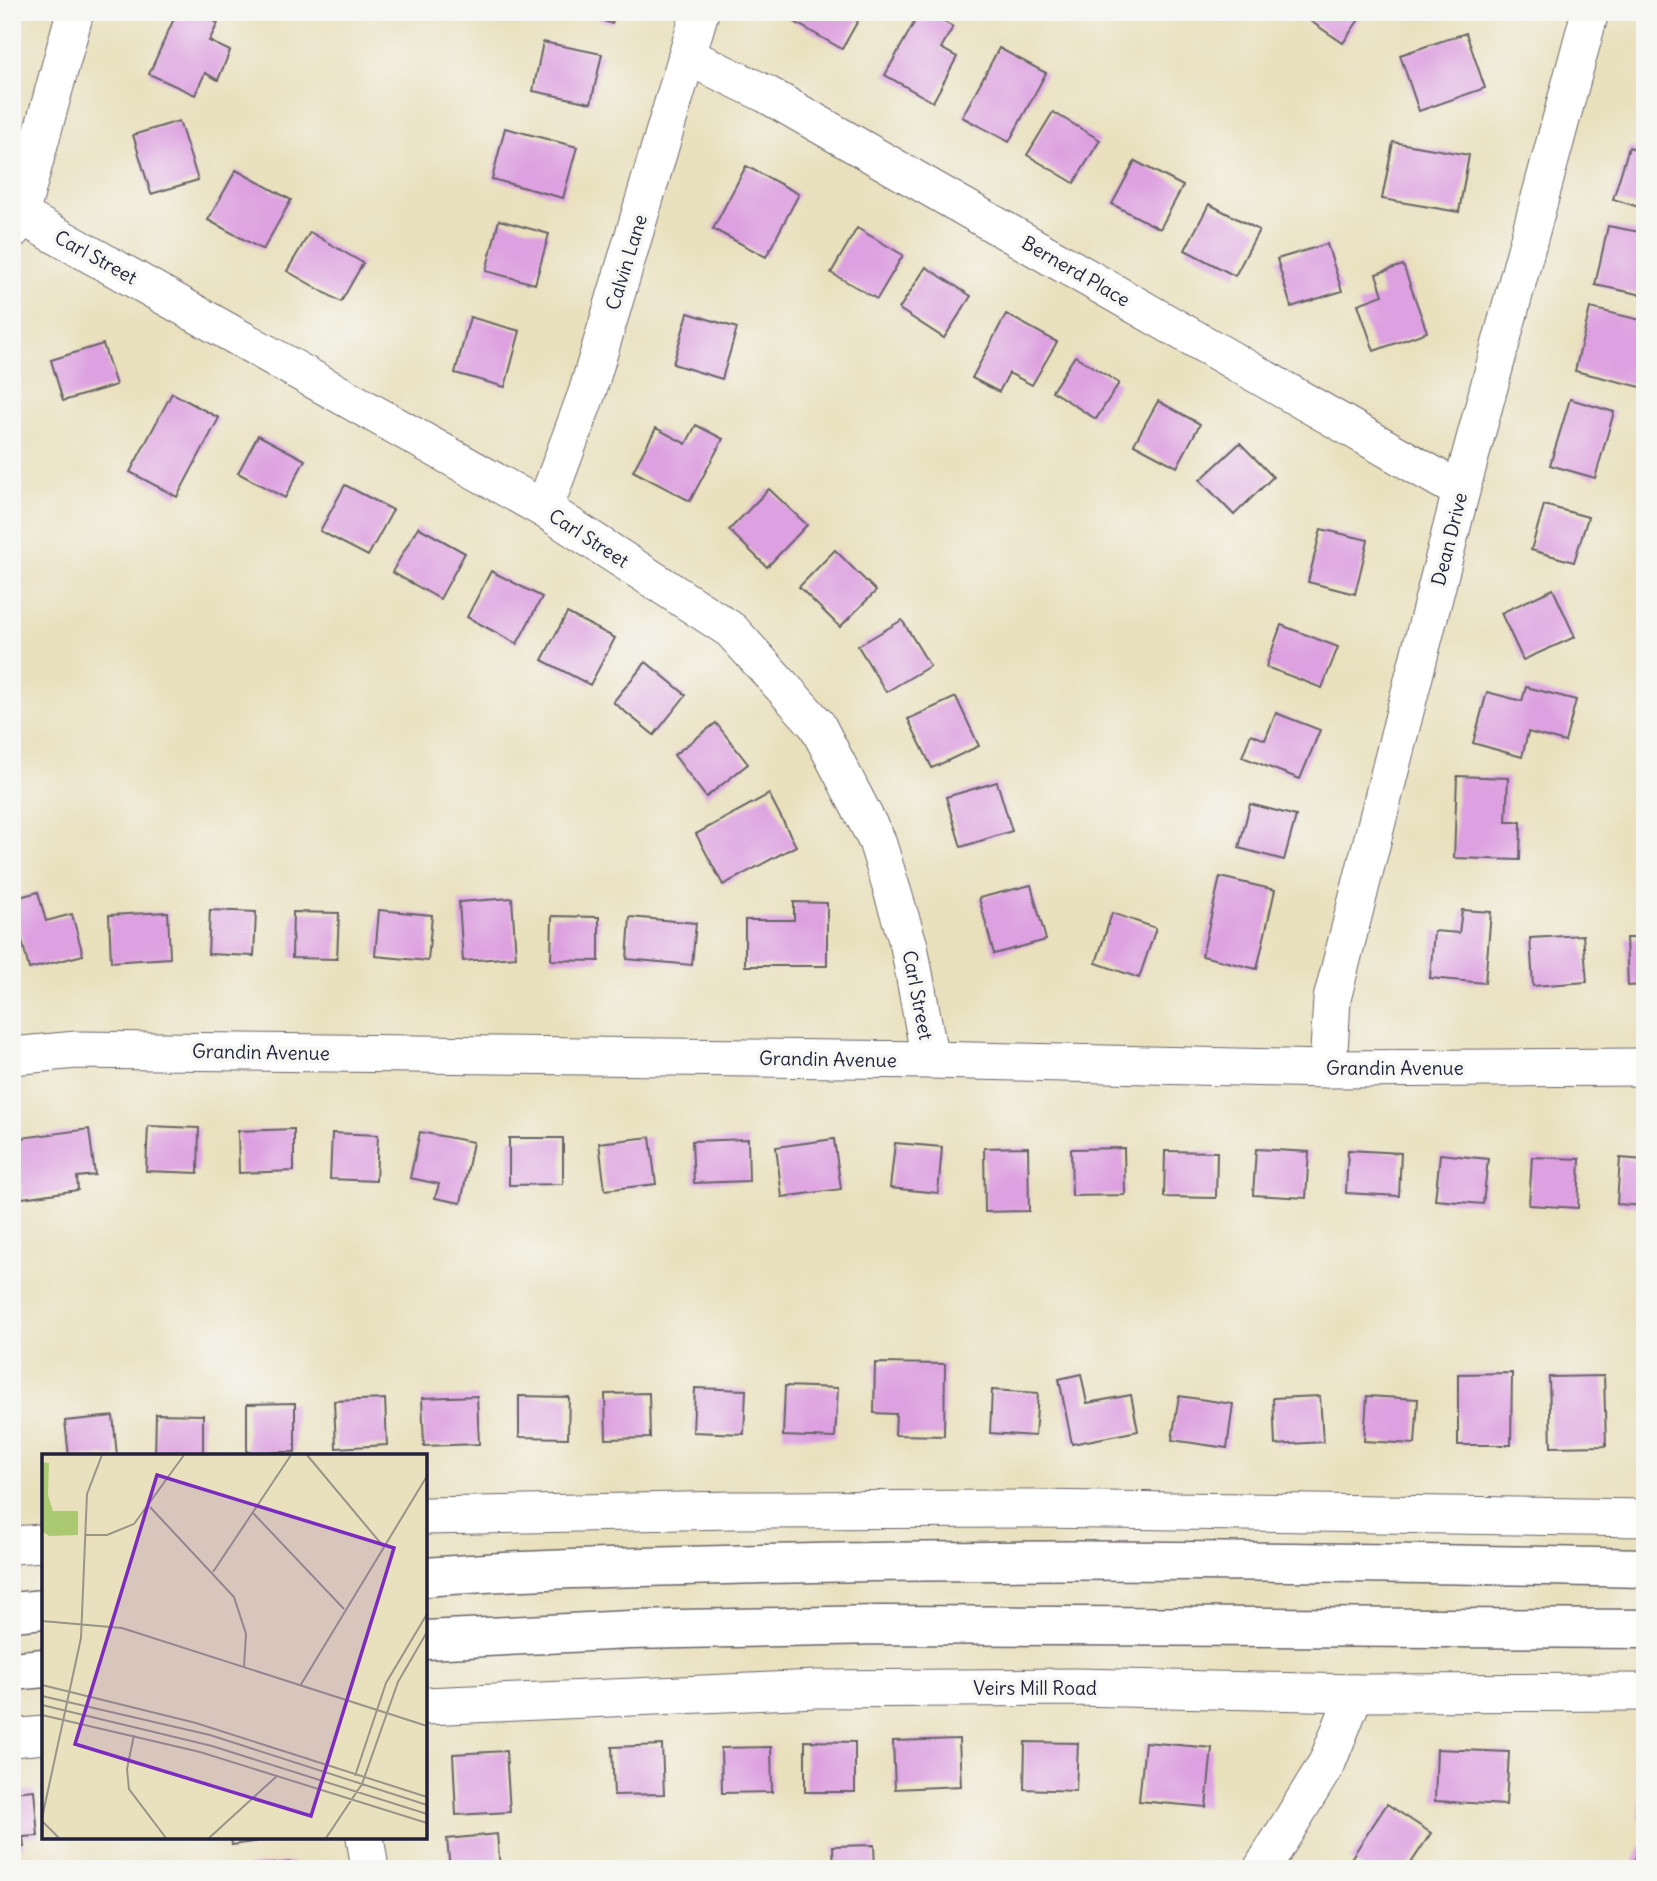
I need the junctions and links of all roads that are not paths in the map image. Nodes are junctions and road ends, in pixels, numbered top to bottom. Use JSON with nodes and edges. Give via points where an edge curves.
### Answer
{"nodes":[{"id":1,"x":75,"y":12,"type":"edge"},
{"id":2,"x":700,"y":12,"type":"edge"},
{"id":3,"x":1589,"y":13,"type":"edge"},
{"id":4,"x":687,"y":56,"type":"junction"},
{"id":5,"x":16,"y":222,"type":"edge"},
{"id":6,"x":1461,"y":491,"type":"junction"},
{"id":7,"x":544,"y":509,"type":"junction"},
{"id":8,"x":12,"y":1056,"type":"edge"},
{"id":9,"x":930,"y":1060,"type":"junction"},
{"id":10,"x":1645,"y":1067,"type":"edge"},
{"id":11,"x":1328,"y":1069,"type":"junction"},
{"id":12,"x":427,"y":1516,"type":"edge"},
{"id":13,"x":1645,"y":1518,"type":"edge"},
{"id":14,"x":42,"y":1543,"type":"edge"},
{"id":15,"x":12,"y":1545,"type":"edge"},
{"id":16,"x":1645,"y":1568,"type":"edge"},
{"id":17,"x":427,"y":1577,"type":"edge"},
{"id":18,"x":42,"y":1609,"type":"edge"},
{"id":19,"x":12,"y":1612,"type":"edge"},
{"id":20,"x":1645,"y":1629,"type":"edge"},
{"id":21,"x":427,"y":1640,"type":"edge"},
{"id":22,"x":42,"y":1668,"type":"edge"},
{"id":23,"x":12,"y":1671,"type":"edge"},
{"id":24,"x":1645,"y":1692,"type":"edge"},
{"id":25,"x":1355,"y":1693,"type":"junction"},
{"id":26,"x":427,"y":1706,"type":"edge"},
{"id":27,"x":42,"y":1735,"type":"edge"},
{"id":28,"x":12,"y":1738,"type":"edge"},
{"id":29,"x":365,"y":1839,"type":"edge"},
{"id":30,"x":370,"y":1869,"type":"edge"},
{"id":31,"x":1262,"y":1869,"type":"edge"}],
"edges":[{"from":1,"to":5,"type":"street"},
{"from":2,"to":4,"type":"street","name":"Calvin Lane"},
{"from":3,"to":6,"type":"street","name":"Dean Drive"},
{"from":4,"to":6,"type":"street","name":"Bernerd Place","via":[[766,94]]},
{"from":4,"to":7,"type":"street","name":"Calvin Lane","via":[[587,393]]},
{"from":5,"to":7,"type":"street","name":"Carl Street"},
{"from":6,"to":11,"type":"street","name":"Dean Drive","via":[[1332,999]]},
{"from":7,"to":9,"type":"street","name":"Carl Street","via":[[731,630],[817,725],[877,841],[909,946]]},
{"from":8,"to":9,"type":"street","name":"Grandin Avenue","via":[[76,1049]]},
{"from":9,"to":11,"type":"street","name":"Grandin Avenue"},
{"from":10,"to":11,"type":"street","name":"Grandin Avenue"},
{"from":12,"to":13,"type":"street","via":[[1035,1509]]},
{"from":14,"to":15,"type":"street"},
{"from":16,"to":17,"type":"main road","via":[[1190,1560],[850,1562]]},
{"from":18,"to":19,"type":"main road"},
{"from":20,"to":21,"type":"main road","via":[[880,1625]]},
{"from":22,"to":23,"type":"main road"},
{"from":24,"to":25,"type":"street","name":"Veirs Mill Road"},
{"from":25,"to":26,"type":"street","name":"Veirs Mill Road","via":[[1076,1687],[817,1689]]},
{"from":25,"to":31,"type":"street","via":[[1327,1763]]},
{"from":27,"to":28,"type":"street"},
{"from":29,"to":30,"type":"street"}]}
